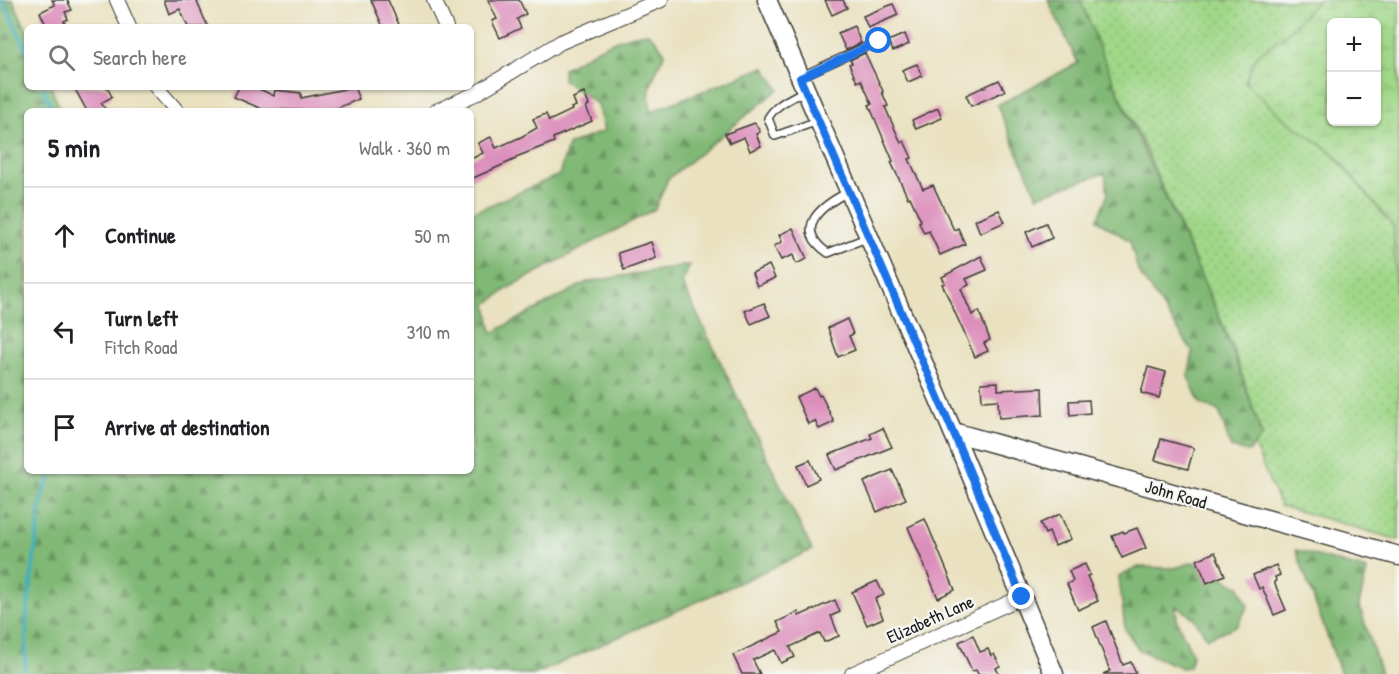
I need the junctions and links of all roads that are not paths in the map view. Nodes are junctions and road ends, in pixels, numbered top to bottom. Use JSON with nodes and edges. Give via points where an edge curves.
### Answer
{"nodes":[{"id":1,"x":117,"y":0,"type":"edge"},
{"id":2,"x":434,"y":0,"type":"edge"},
{"id":3,"x":662,"y":0,"type":"edge"},
{"id":4,"x":768,"y":0,"type":"edge"},
{"id":5,"x":128,"y":24,"type":"edge"},
{"id":6,"x":445,"y":24,"type":"edge"},
{"id":7,"x":879,"y":41,"type":"dead end"},
{"id":8,"x":803,"y":84,"type":"junction"},
{"id":9,"x":474,"y":88,"type":"edge"},
{"id":10,"x":159,"y":90,"type":"edge"},
{"id":11,"x":471,"y":90,"type":"edge"},
{"id":12,"x":174,"y":108,"type":"edge"},
{"id":13,"x":441,"y":108,"type":"edge"},
{"id":14,"x":818,"y":121,"type":"junction"},
{"id":15,"x":849,"y":192,"type":"junction"},
{"id":16,"x":868,"y":237,"type":"junction"},
{"id":17,"x":953,"y":432,"type":"junction"},
{"id":18,"x":1399,"y":556,"type":"edge"},
{"id":19,"x":1022,"y":597,"type":"junction"},
{"id":20,"x":852,"y":674,"type":"edge"},
{"id":21,"x":1054,"y":674,"type":"edge"}],
"edges":[{"from":1,"to":5,"type":"street"},
{"from":2,"to":6,"type":"street"},
{"from":3,"to":9,"type":"street","via":[[561,42]]},
{"from":4,"to":8,"type":"street"},
{"from":7,"to":8,"type":"lane"},
{"from":8,"to":14,"type":"street"},
{"from":8,"to":14,"type":"lane","via":[[772,110],[768,118],[771,129],[775,136]]},
{"from":10,"to":12,"type":"street"},
{"from":11,"to":13,"type":"street"},
{"from":14,"to":15,"type":"street"},
{"from":15,"to":16,"type":"street"},
{"from":15,"to":16,"type":"lane","via":[[820,209],[812,220],[811,231],[818,246],[828,253]]},
{"from":16,"to":17,"type":"street"},
{"from":17,"to":18,"type":"street","name":"John Road"},
{"from":17,"to":19,"type":"street"},
{"from":19,"to":20,"type":"street","name":"Elizabeth Lane"},
{"from":19,"to":21,"type":"street"}]}
